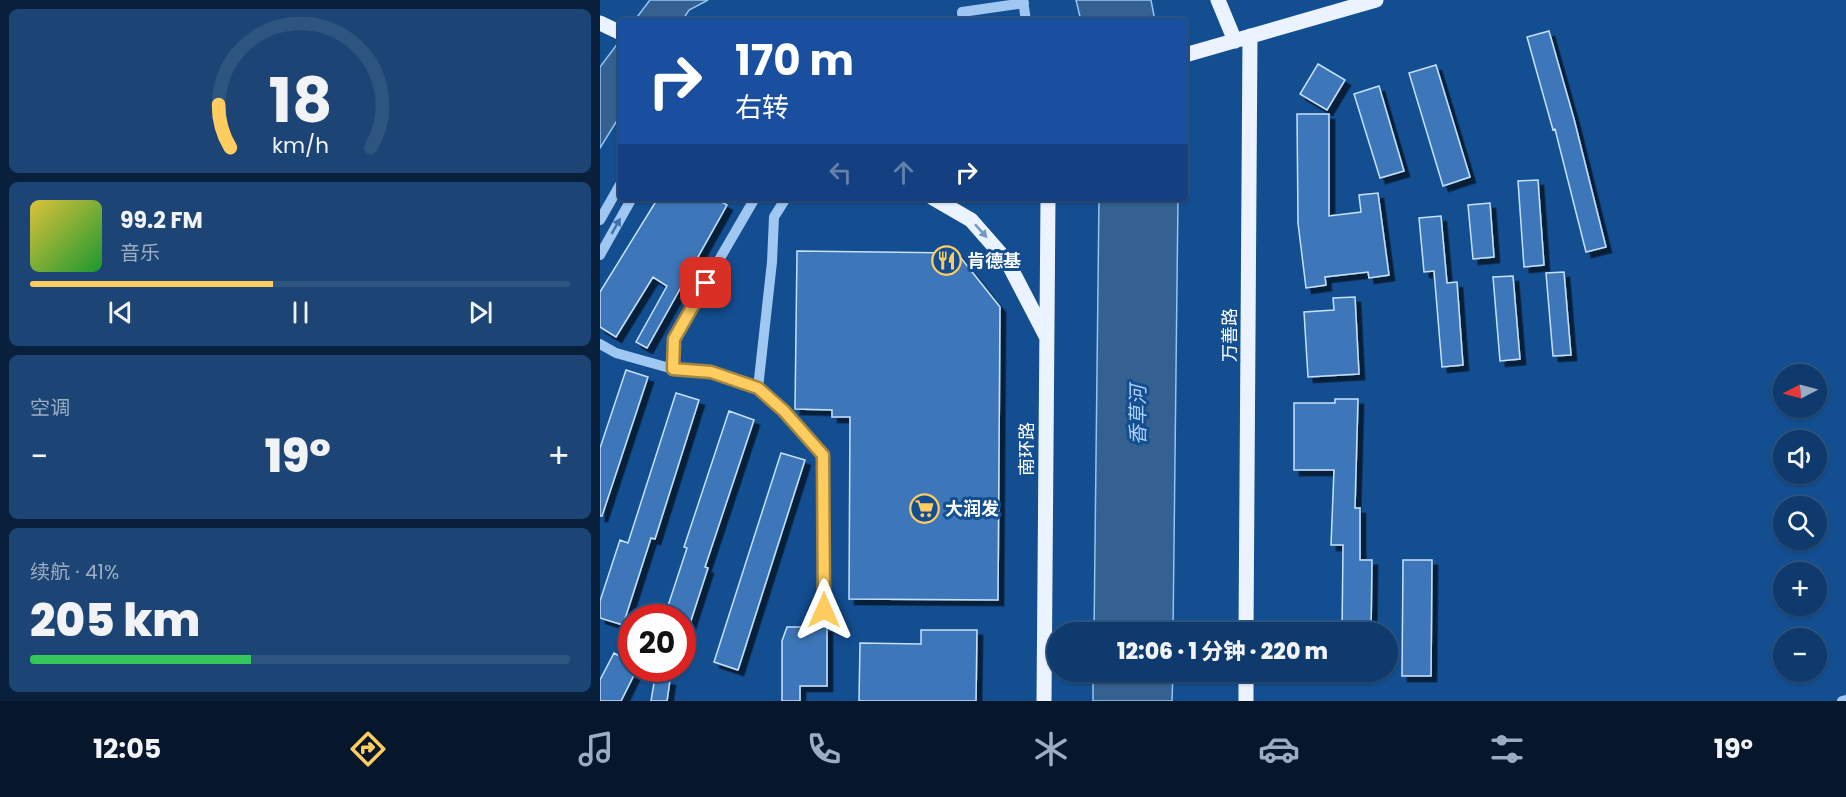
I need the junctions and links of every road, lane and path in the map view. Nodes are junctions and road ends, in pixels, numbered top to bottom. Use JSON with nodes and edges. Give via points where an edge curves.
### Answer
{"nodes":[{"id":1,"x":1218,"y":0,"type":"edge"},
{"id":2,"x":1376,"y":0,"type":"edge"},
{"id":3,"x":1024,"y":2,"type":"edge"},
{"id":4,"x":963,"y":18,"type":"edge"},
{"id":5,"x":1026,"y":18,"type":"edge"},
{"id":6,"x":600,"y":23,"type":"edge"},
{"id":7,"x":618,"y":32,"type":"edge"},
{"id":8,"x":1243,"y":39,"type":"junction"},
{"id":9,"x":1188,"y":55,"type":"edge"},
{"id":10,"x":618,"y":188,"type":"edge"},
{"id":11,"x":630,"y":201,"type":"edge"},
{"id":12,"x":753,"y":201,"type":"edge"},
{"id":13,"x":784,"y":201,"type":"edge"},
{"id":14,"x":938,"y":201,"type":"edge"},
{"id":15,"x":1048,"y":201,"type":"edge"},
{"id":16,"x":600,"y":220,"type":"edge"},
{"id":17,"x":600,"y":255,"type":"edge"},
{"id":18,"x":1047,"y":338,"type":"junction"},
{"id":19,"x":600,"y":344,"type":"edge"},
{"id":20,"x":673,"y":369,"type":"junction"},
{"id":21,"x":758,"y":388,"type":"junction"},
{"id":22,"x":824,"y":610,"type":"dead end"},
{"id":23,"x":1246,"y":622,"type":"edge"},
{"id":24,"x":1246,"y":682,"type":"edge"},
{"id":25,"x":1044,"y":701,"type":"edge"},
{"id":26,"x":1246,"y":701,"type":"edge"}],
"edges":[{"from":1,"to":8,"type":"main road","name":"万善路"},
{"from":2,"to":8,"type":"main road"},
{"from":3,"to":4,"type":"street","via":[[962,12]]},
{"from":3,"to":5,"type":"street"},
{"from":6,"to":7,"type":"main road"},
{"from":8,"to":9,"type":"main road"},
{"from":8,"to":23,"type":"main road","name":"万善路"},
{"from":10,"to":16,"type":"street"},
{"from":17,"to":11,"type":"street","one_way":true},
{"from":12,"to":20,"type":"street","via":[[674,339]]},
{"from":13,"to":21,"type":"street","via":[[774,217]]},
{"from":14,"to":18,"type":"main road","one_way":true,"via":[[971,220],[1007,261]]},
{"from":15,"to":18,"type":"main road","name":"南环路"},
{"from":18,"to":25,"type":"main road","name":"南环路"},
{"from":19,"to":20,"type":"street","via":[[616,353]]},
{"from":20,"to":21,"type":"street","via":[[711,372]]},
{"from":21,"to":22,"type":"street","via":[[823,455]]},
{"from":24,"to":26,"type":"main road"}]}
